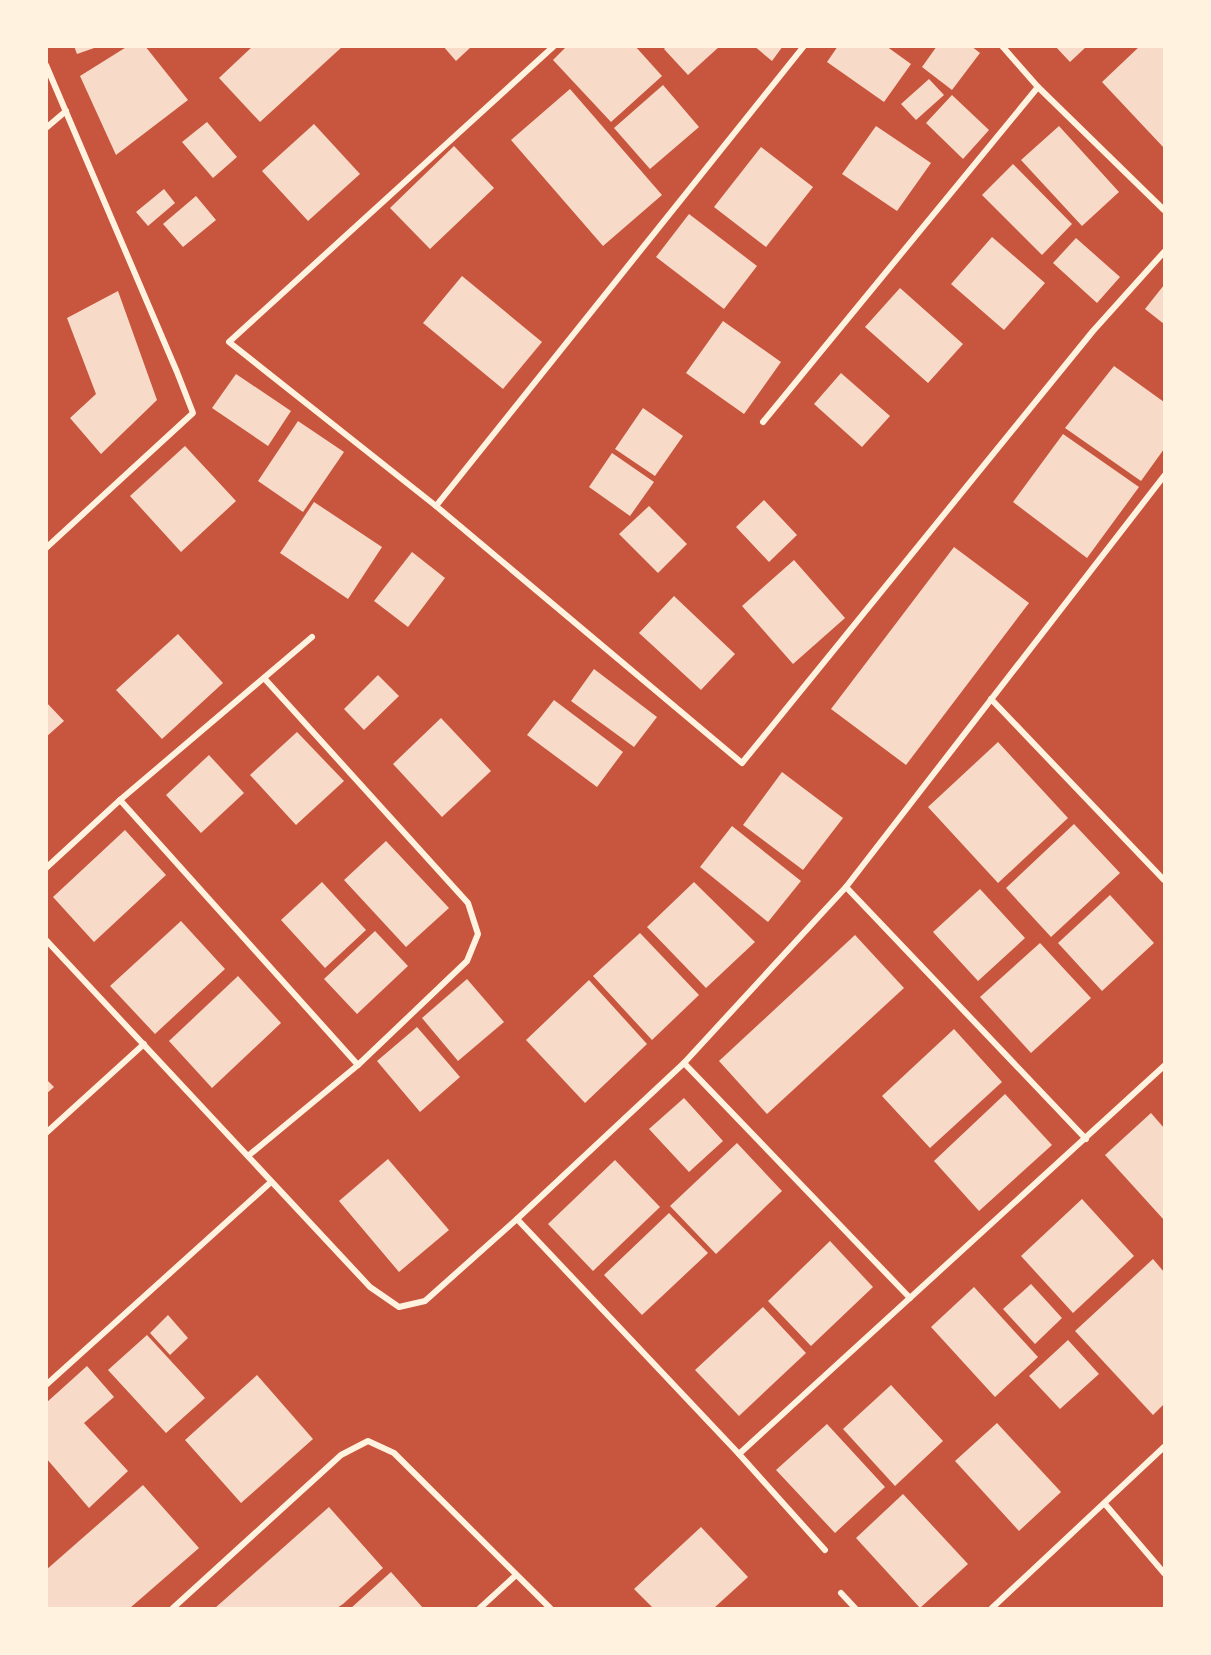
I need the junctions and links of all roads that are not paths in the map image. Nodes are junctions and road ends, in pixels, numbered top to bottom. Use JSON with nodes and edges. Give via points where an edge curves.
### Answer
{"nodes":[{"id":1,"x":554,"y":46,"type":"edge"},
{"id":2,"x":804,"y":46,"type":"edge"},
{"id":3,"x":1002,"y":46,"type":"edge"},
{"id":4,"x":46,"y":65,"type":"edge"},
{"id":5,"x":1038,"y":87,"type":"junction"},
{"id":6,"x":66,"y":111,"type":"junction"},
{"id":7,"x":46,"y":128,"type":"edge"},
{"id":8,"x":1164,"y":210,"type":"edge"},
{"id":9,"x":1164,"y":252,"type":"edge"},
{"id":10,"x":763,"y":422,"type":"dead end"},
{"id":11,"x":1164,"y":476,"type":"edge"},
{"id":12,"x":436,"y":506,"type":"junction"},
{"id":13,"x":46,"y":548,"type":"edge"},
{"id":14,"x":312,"y":637,"type":"dead end"},
{"id":15,"x":264,"y":678,"type":"junction"},
{"id":16,"x":991,"y":699,"type":"junction"},
{"id":17,"x":120,"y":800,"type":"junction"},
{"id":18,"x":46,"y":868,"type":"edge"},
{"id":19,"x":1164,"y":880,"type":"edge"},
{"id":20,"x":846,"y":887,"type":"junction"},
{"id":21,"x":46,"y":940,"type":"edge"},
{"id":22,"x":144,"y":1044,"type":"junction"},
{"id":23,"x":684,"y":1063,"type":"junction"},
{"id":24,"x":358,"y":1065,"type":"junction"},
{"id":25,"x":1164,"y":1066,"type":"edge"},
{"id":26,"x":46,"y":1133,"type":"edge"},
{"id":27,"x":1086,"y":1139,"type":"junction"},
{"id":28,"x":248,"y":1156,"type":"junction"},
{"id":29,"x":271,"y":1182,"type":"junction"},
{"id":30,"x":517,"y":1220,"type":"junction"},
{"id":31,"x":910,"y":1298,"type":"junction"},
{"id":32,"x":46,"y":1385,"type":"edge"},
{"id":33,"x":1164,"y":1447,"type":"edge"},
{"id":34,"x":739,"y":1454,"type":"junction"},
{"id":35,"x":1105,"y":1504,"type":"junction"},
{"id":36,"x":825,"y":1550,"type":"dead end"},
{"id":37,"x":1164,"y":1573,"type":"edge"},
{"id":38,"x":516,"y":1575,"type":"junction"},
{"id":39,"x":841,"y":1593,"type":"dead end"},
{"id":40,"x":173,"y":1608,"type":"edge"},
{"id":41,"x":480,"y":1608,"type":"edge"},
{"id":42,"x":550,"y":1608,"type":"edge"},
{"id":43,"x":855,"y":1608,"type":"edge"},
{"id":44,"x":992,"y":1608,"type":"edge"}],
"edges":[{"from":1,"to":12,"type":"street","via":[[229,342]]},
{"from":2,"to":12,"type":"street"},
{"from":3,"to":5,"type":"street"},
{"from":4,"to":6,"type":"street"},
{"from":5,"to":8,"type":"street"},
{"from":5,"to":10,"type":"street"},
{"from":6,"to":7,"type":"street"},
{"from":6,"to":13,"type":"street","via":[[193,413]]},
{"from":9,"to":12,"type":"street","via":[[1093,331],[742,763]]},
{"from":11,"to":16,"type":"street"},
{"from":14,"to":15,"type":"street"},
{"from":15,"to":17,"type":"street"},
{"from":15,"to":24,"type":"street","via":[[468,903],[478,934],[467,961]]},
{"from":16,"to":19,"type":"street"},
{"from":16,"to":20,"type":"street"},
{"from":17,"to":18,"type":"street"},
{"from":17,"to":24,"type":"street"},
{"from":20,"to":23,"type":"street"},
{"from":20,"to":27,"type":"street"},
{"from":21,"to":22,"type":"street"},
{"from":22,"to":26,"type":"street"},
{"from":22,"to":28,"type":"street"},
{"from":23,"to":30,"type":"street"},
{"from":23,"to":31,"type":"street"},
{"from":24,"to":28,"type":"street"},
{"from":25,"to":27,"type":"street"},
{"from":27,"to":31,"type":"street"},
{"from":28,"to":29,"type":"street"},
{"from":29,"to":30,"type":"street","via":[[370,1287],[399,1307],[425,1301]]},
{"from":29,"to":32,"type":"street"},
{"from":30,"to":34,"type":"street"},
{"from":31,"to":34,"type":"street"},
{"from":33,"to":35,"type":"street"},
{"from":34,"to":36,"type":"street"},
{"from":35,"to":37,"type":"street"},
{"from":35,"to":44,"type":"street"},
{"from":38,"to":40,"type":"street","via":[[394,1453],[368,1441],[341,1455]]},
{"from":38,"to":41,"type":"street"},
{"from":38,"to":42,"type":"street"},
{"from":39,"to":43,"type":"street"}]}
